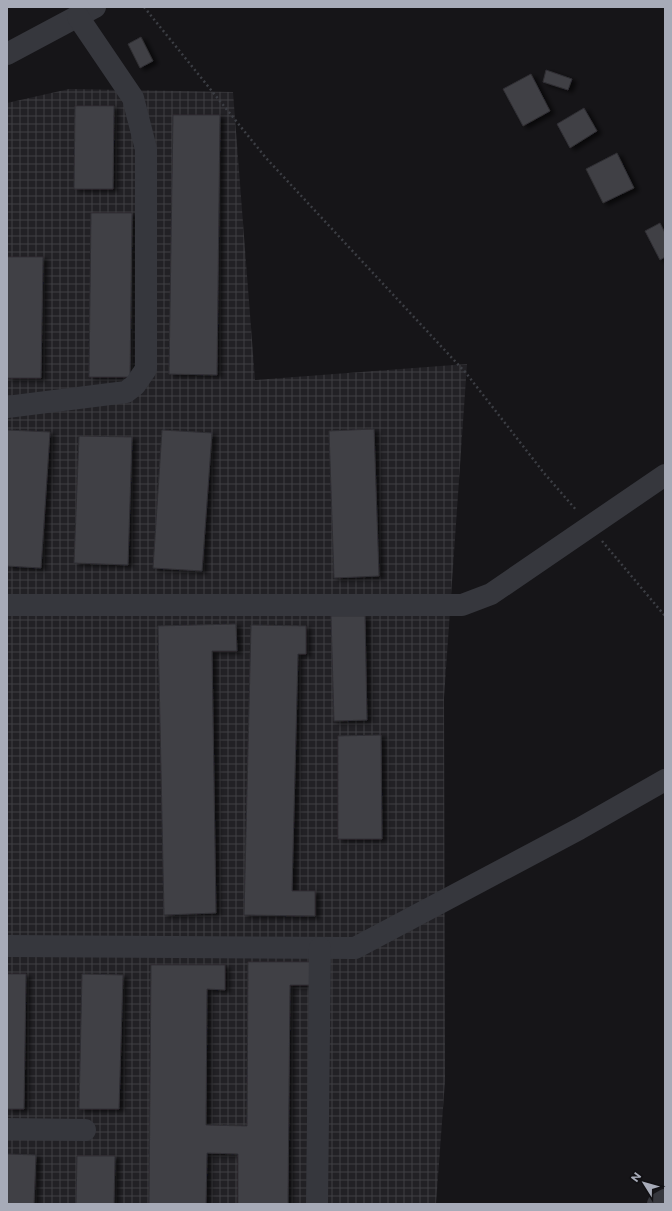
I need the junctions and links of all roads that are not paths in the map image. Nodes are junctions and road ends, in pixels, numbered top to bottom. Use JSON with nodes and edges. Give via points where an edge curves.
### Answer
{"nodes":[{"id":1,"x":86,"y":12,"type":"edge"},
{"id":2,"x":7,"y":54,"type":"edge"},
{"id":3,"x":7,"y":407,"type":"edge"},
{"id":4,"x":665,"y":475,"type":"edge"},
{"id":5,"x":7,"y":605,"type":"edge"},
{"id":6,"x":665,"y":780,"type":"edge"},
{"id":7,"x":7,"y":946,"type":"edge"},
{"id":8,"x":320,"y":948,"type":"junction"},
{"id":9,"x":7,"y":1129,"type":"edge"},
{"id":10,"x":85,"y":1130,"type":"dead end"},
{"id":11,"x":665,"y":1200,"type":"edge"},
{"id":12,"x":317,"y":1204,"type":"edge"},
{"id":13,"x":658,"y":1204,"type":"edge"}],
"edges":[{"from":1,"to":2,"type":"street"},
{"from":1,"to":3,"type":"street","via":[[133,98],[146,149],[146,369],[136,385],[126,392]]},
{"from":4,"to":5,"type":"street","via":[[491,594],[462,605]]},
{"from":6,"to":8,"type":"street","via":[[579,829],[355,948]]},
{"from":7,"to":8,"type":"street"},
{"from":8,"to":12,"type":"street"},
{"from":9,"to":10,"type":"street"},
{"from":11,"to":13,"type":"street"}]}
